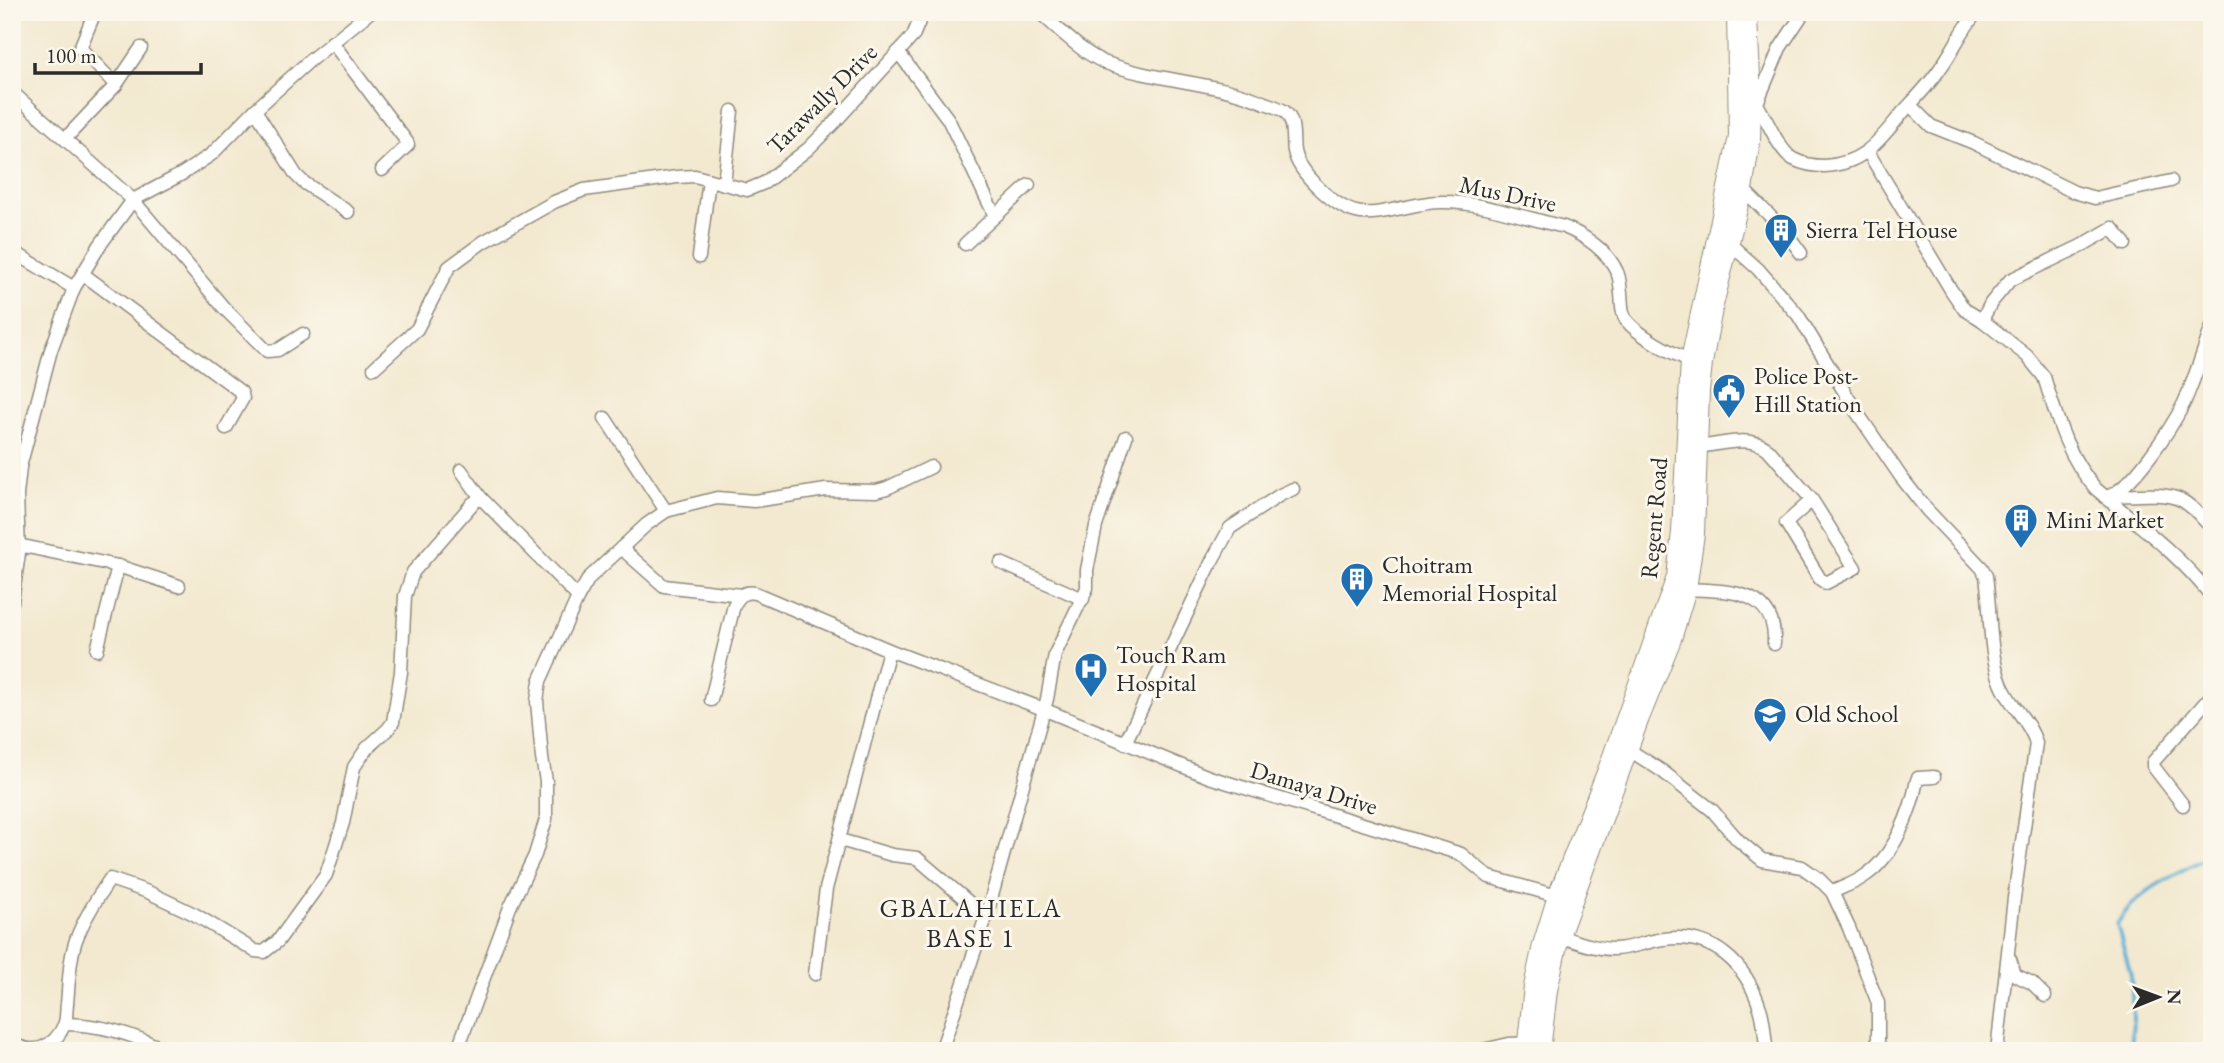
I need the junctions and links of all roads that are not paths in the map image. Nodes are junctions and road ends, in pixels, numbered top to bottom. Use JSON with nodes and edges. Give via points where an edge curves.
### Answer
{"nodes":[{"id":1,"x":95,"y":12,"type":"edge"},
{"id":2,"x":370,"y":12,"type":"edge"},
{"id":3,"x":923,"y":12,"type":"edge"},
{"id":4,"x":1039,"y":12,"type":"edge"},
{"id":5,"x":1736,"y":12,"type":"edge"},
{"id":6,"x":1748,"y":12,"type":"edge"},
{"id":7,"x":1804,"y":12,"type":"edge"},
{"id":8,"x":1977,"y":12,"type":"edge"},
{"id":9,"x":332,"y":42,"type":"junction"},
{"id":10,"x":141,"y":48,"type":"dead end"},
{"id":11,"x":898,"y":52,"type":"junction"},
{"id":12,"x":116,"y":85,"type":"junction"},
{"id":13,"x":1738,"y":86,"type":"junction"},
{"id":14,"x":12,"y":92,"type":"edge"},
{"id":15,"x":1755,"y":100,"type":"junction"},
{"id":16,"x":1909,"y":105,"type":"junction"},
{"id":17,"x":255,"y":110,"type":"junction"},
{"id":18,"x":732,"y":111,"type":"dead end"},
{"id":19,"x":65,"y":139,"type":"junction"},
{"id":20,"x":1868,"y":152,"type":"junction"},
{"id":21,"x":382,"y":170,"type":"dead end"},
{"id":22,"x":709,"y":180,"type":"junction"},
{"id":23,"x":2171,"y":181,"type":"dead end"},
{"id":24,"x":724,"y":184,"type":"junction"},
{"id":25,"x":1029,"y":185,"type":"dead end"},
{"id":26,"x":1743,"y":189,"type":"junction"},
{"id":27,"x":133,"y":200,"type":"junction"},
{"id":28,"x":348,"y":212,"type":"dead end"},
{"id":29,"x":995,"y":216,"type":"junction"},
{"id":30,"x":1729,"y":243,"type":"junction"},
{"id":31,"x":965,"y":244,"type":"dead end"},
{"id":32,"x":2125,"y":244,"type":"dead end"},
{"id":33,"x":12,"y":251,"type":"edge"},
{"id":34,"x":1801,"y":253,"type":"dead end"},
{"id":35,"x":699,"y":257,"type":"dead end"},
{"id":36,"x":83,"y":274,"type":"junction"},
{"id":37,"x":74,"y":288,"type":"junction"},
{"id":38,"x":1982,"y":320,"type":"junction"},
{"id":39,"x":2212,"y":326,"type":"edge"},
{"id":40,"x":303,"y":334,"type":"dead end"},
{"id":41,"x":1690,"y":360,"type":"junction"},
{"id":42,"x":374,"y":368,"type":"dead end"},
{"id":43,"x":605,"y":418,"type":"dead end"},
{"id":44,"x":226,"y":428,"type":"dead end"},
{"id":45,"x":1126,"y":437,"type":"dead end"},
{"id":46,"x":1692,"y":447,"type":"junction"},
{"id":47,"x":931,"y":467,"type":"dead end"},
{"id":48,"x":461,"y":470,"type":"dead end"},
{"id":49,"x":1293,"y":489,"type":"dead end"},
{"id":50,"x":2108,"y":497,"type":"junction"},
{"id":51,"x":481,"y":498,"type":"junction"},
{"id":52,"x":1812,"y":500,"type":"junction"},
{"id":53,"x":666,"y":511,"type":"junction"},
{"id":54,"x":2206,"y":522,"type":"dead end"},
{"id":55,"x":18,"y":545,"type":"junction"},
{"id":56,"x":621,"y":548,"type":"junction"},
{"id":57,"x":1000,"y":564,"type":"dead end"},
{"id":58,"x":118,"y":566,"type":"junction"},
{"id":59,"x":179,"y":586,"type":"dead end"},
{"id":60,"x":1680,"y":589,"type":"junction"},
{"id":61,"x":741,"y":595,"type":"junction"},
{"id":62,"x":578,"y":597,"type":"junction"},
{"id":63,"x":2212,"y":597,"type":"edge"},
{"id":64,"x":1083,"y":599,"type":"junction"},
{"id":65,"x":12,"y":602,"type":"edge"},
{"id":66,"x":1774,"y":645,"type":"dead end"},
{"id":67,"x":97,"y":650,"type":"dead end"},
{"id":68,"x":889,"y":650,"type":"junction"},
{"id":69,"x":711,"y":700,"type":"dead end"},
{"id":70,"x":2209,"y":701,"type":"edge"},
{"id":71,"x":1043,"y":709,"type":"junction"},
{"id":72,"x":1125,"y":743,"type":"junction"},
{"id":73,"x":1623,"y":746,"type":"junction"},
{"id":74,"x":1934,"y":777,"type":"dead end"},
{"id":75,"x":2183,"y":805,"type":"dead end"},
{"id":76,"x":840,"y":840,"type":"junction"},
{"id":77,"x":1832,"y":892,"type":"junction"},
{"id":78,"x":1564,"y":898,"type":"junction"},
{"id":79,"x":986,"y":917,"type":"junction"},
{"id":80,"x":1553,"y":934,"type":"junction"},
{"id":81,"x":2008,"y":952,"type":"junction"},
{"id":82,"x":815,"y":975,"type":"dead end"},
{"id":83,"x":2045,"y":996,"type":"dead end"},
{"id":84,"x":65,"y":1024,"type":"junction"},
{"id":85,"x":12,"y":1043,"type":"edge"},
{"id":86,"x":1534,"y":1047,"type":"edge"},
{"id":87,"x":167,"y":1051,"type":"edge"},
{"id":88,"x":457,"y":1051,"type":"edge"},
{"id":89,"x":941,"y":1051,"type":"edge"},
{"id":90,"x":1479,"y":1051,"type":"edge"},
{"id":91,"x":1767,"y":1051,"type":"edge"},
{"id":92,"x":1878,"y":1051,"type":"edge"},
{"id":93,"x":1997,"y":1051,"type":"edge"}],
"edges":[{"from":1,"to":12,"type":"street","via":[[80,48]]},
{"from":2,"to":9,"type":"street"},
{"from":3,"to":11,"type":"street","name":"Tarawally Drive","via":[[913,36]]},
{"from":4,"to":41,"type":"street","name":"Mus Drive","via":[[1103,62],[1240,93],[1284,111],[1292,126],[1298,164],[1334,201],[1357,213],[1445,202],[1575,231],[1605,254],[1617,271],[1625,319],[1659,345]]},
{"from":5,"to":13,"type":"main road","name":"Regent Road"},
{"from":6,"to":15,"type":"main road","name":"Regent Road"},
{"from":7,"to":15,"type":"street"},
{"from":8,"to":16,"type":"street","via":[[1937,73]]},
{"from":9,"to":17,"type":"street"},
{"from":9,"to":21,"type":"street","via":[[407,142]]},
{"from":10,"to":12,"type":"street"},
{"from":11,"to":24,"type":"street","name":"Tarawally Drive","via":[[808,149],[770,178],[747,190]]},
{"from":11,"to":29,"type":"street","via":[[952,126]]},
{"from":12,"to":19,"type":"street"},
{"from":13,"to":15,"type":"street"},
{"from":13,"to":41,"type":"main road","name":"Regent Road","via":[[1736,152]]},
{"from":14,"to":19,"type":"street"},
{"from":15,"to":20,"type":"street","via":[[1780,144],[1804,164],[1836,165]]},
{"from":15,"to":26,"type":"main road","name":"Regent Road"},
{"from":16,"to":20,"type":"street"},
{"from":16,"to":23,"type":"street","via":[[1931,126],[2074,192],[2095,198]]},
{"from":17,"to":27,"type":"street","via":[[196,166]]},
{"from":17,"to":28,"type":"street","via":[[296,175]]},
{"from":18,"to":24,"type":"street"},
{"from":19,"to":27,"type":"street"},
{"from":20,"to":38,"type":"street","via":[[1951,290],[1964,309]]},
{"from":22,"to":24,"type":"street"},
{"from":22,"to":35,"type":"street"},
{"from":22,"to":42,"type":"street","via":[[695,176],[653,180],[584,190],[554,202],[449,267],[417,329]]},
{"from":25,"to":29,"type":"street"},
{"from":26,"to":30,"type":"main road","name":"Regent Road"},
{"from":26,"to":34,"type":"street"},
{"from":27,"to":36,"type":"street"},
{"from":27,"to":40,"type":"street","via":[[267,351],[278,351]]},
{"from":29,"to":31,"type":"street"},
{"from":30,"to":46,"type":"main road","name":"Regent Road","via":[[1703,363]]},
{"from":30,"to":81,"type":"street","via":[[1798,315],[1901,477],[1986,576],[1994,666],[2036,743]]},
{"from":32,"to":38,"type":"street","via":[[2112,228],[2010,280]]},
{"from":33,"to":37,"type":"street"},
{"from":36,"to":37,"type":"street"},
{"from":36,"to":44,"type":"street","via":[[240,392],[243,398]]},
{"from":37,"to":55,"type":"street","via":[[51,350],[20,467]]},
{"from":38,"to":50,"type":"street","via":[[2044,377],[2074,460]]},
{"from":39,"to":50,"type":"street","via":[[2183,404],[2169,428],[2144,465]]},
{"from":41,"to":46,"type":"main road","name":"Regent Road"},
{"from":43,"to":53,"type":"street"},
{"from":45,"to":64,"type":"street","via":[[1096,526]]},
{"from":46,"to":52,"type":"street","via":[[1759,443]]},
{"from":46,"to":60,"type":"main road","name":"Regent Road","via":[[1695,534]]},
{"from":47,"to":53,"type":"street","via":[[876,491],[825,490],[754,501],[717,498]]},
{"from":48,"to":51,"type":"street"},
{"from":49,"to":72,"type":"street","via":[[1230,528]]},
{"from":50,"to":54,"type":"street","via":[[2178,498]]},
{"from":50,"to":63,"type":"street","via":[[2183,564]]},
{"from":51,"to":62,"type":"street"},
{"from":51,"to":84,"type":"street","via":[[413,572],[405,596],[393,722],[354,767],[332,862],[278,941],[264,952],[255,951],[194,914],[110,879],[76,942]]},
{"from":52,"to":52,"type":"street","via":[[1856,568],[1826,583],[1786,523]]},
{"from":53,"to":56,"type":"street"},
{"from":55,"to":58,"type":"street"},
{"from":55,"to":65,"type":"street"},
{"from":56,"to":61,"type":"street","name":"Damaya Drive","via":[[664,586]]},
{"from":56,"to":62,"type":"street","via":[[589,578]]},
{"from":57,"to":64,"type":"street"},
{"from":58,"to":59,"type":"street"},
{"from":58,"to":67,"type":"street"},
{"from":60,"to":66,"type":"street","via":[[1747,596],[1772,619]]},
{"from":60,"to":73,"type":"main road","name":"Regent Road","via":[[1672,639]]},
{"from":61,"to":68,"type":"street","name":"Damaya Drive","via":[[755,593]]},
{"from":61,"to":69,"type":"street","via":[[734,605]]},
{"from":62,"to":88,"type":"street","via":[[540,681],[537,707],[546,819]]},
{"from":64,"to":71,"type":"street","via":[[1055,654]]},
{"from":68,"to":71,"type":"street","name":"Damaya Drive"},
{"from":68,"to":76,"type":"street"},
{"from":70,"to":75,"type":"street","via":[[2153,762]]},
{"from":71,"to":72,"type":"street","name":"Damaya Drive"},
{"from":71,"to":79,"type":"street"},
{"from":72,"to":78,"type":"street","name":"Damaya Drive","via":[[1222,781],[1461,854],[1489,877]]},
{"from":73,"to":77,"type":"street","via":[[1712,810],[1762,860],[1802,867]]},
{"from":73,"to":78,"type":"main road","name":"Regent Road","via":[[1594,845]]},
{"from":74,"to":77,"type":"street","via":[[1917,780],[1893,845],[1868,875]]},
{"from":76,"to":79,"type":"street","via":[[917,858]]},
{"from":76,"to":82,"type":"street","via":[[826,889]]},
{"from":77,"to":92,"type":"street","via":[[1878,1003]]},
{"from":78,"to":80,"type":"main road","name":"Regent Road"},
{"from":79,"to":89,"type":"street"},
{"from":80,"to":86,"type":"main road","name":"Regent Road","via":[[1548,990]]},
{"from":80,"to":91,"type":"street","via":[[1613,949],[1665,938],[1688,938],[1712,946],[1732,958],[1746,978],[1760,1008]]},
{"from":81,"to":83,"type":"street","via":[[2015,975]]},
{"from":81,"to":93,"type":"street"},
{"from":84,"to":85,"type":"street","via":[[41,1049]]},
{"from":84,"to":87,"type":"street","via":[[124,1033]]},
{"from":86,"to":90,"type":"street"}]}
